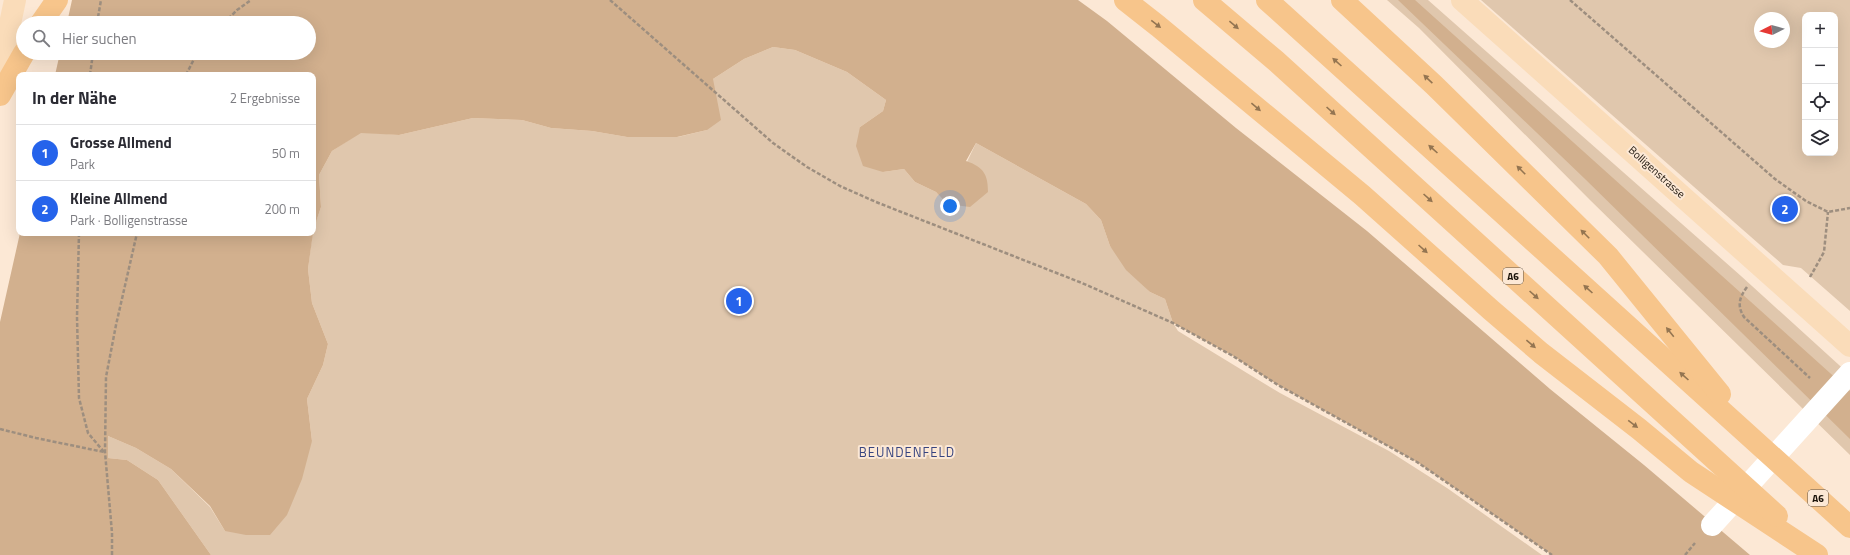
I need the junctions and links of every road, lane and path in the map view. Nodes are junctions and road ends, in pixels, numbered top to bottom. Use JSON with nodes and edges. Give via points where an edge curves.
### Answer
{"nodes":[{"id":1,"x":15,"y":0,"type":"edge"},
{"id":2,"x":57,"y":0,"type":"edge"},
{"id":3,"x":101,"y":0,"type":"edge"},
{"id":4,"x":251,"y":0,"type":"edge"},
{"id":5,"x":610,"y":0,"type":"edge"},
{"id":6,"x":1125,"y":0,"type":"edge"},
{"id":7,"x":1204,"y":0,"type":"edge"},
{"id":8,"x":1267,"y":0,"type":"edge"},
{"id":9,"x":1342,"y":0,"type":"edge"},
{"id":10,"x":1462,"y":0,"type":"edge"},
{"id":11,"x":1570,"y":0,"type":"edge"},
{"id":12,"x":46,"y":16,"type":"edge"},
{"id":13,"x":98,"y":16,"type":"edge"},
{"id":14,"x":231,"y":16,"type":"edge"},
{"id":15,"x":20,"y":60,"type":"edge"},
{"id":16,"x":91,"y":60,"type":"edge"},
{"id":17,"x":194,"y":60,"type":"edge"},
{"id":18,"x":1,"y":65,"type":"edge"},
{"id":19,"x":90,"y":72,"type":"edge"},
{"id":20,"x":188,"y":72,"type":"edge"},
{"id":21,"x":0,"y":95,"type":"edge"},
{"id":22,"x":1850,"y":208,"type":"edge"},
{"id":23,"x":1828,"y":212,"type":"junction"},
{"id":24,"x":79,"y":236,"type":"edge"},
{"id":25,"x":136,"y":236,"type":"edge"},
{"id":26,"x":1762,"y":266,"type":"junction"},
{"id":27,"x":1796,"y":297,"type":"junction"},
{"id":28,"x":1850,"y":346,"type":"edge"},
{"id":29,"x":1850,"y":373,"type":"edge"},
{"id":30,"x":1811,"y":379,"type":"dead end"},
{"id":31,"x":0,"y":429,"type":"edge"},
{"id":32,"x":1765,"y":450,"type":"junction"},
{"id":33,"x":105,"y":452,"type":"junction"},
{"id":34,"x":1712,"y":525,"type":"dead end"},
{"id":35,"x":1850,"y":527,"type":"edge"},
{"id":36,"x":112,"y":555,"type":"edge"},
{"id":37,"x":1552,"y":555,"type":"edge"},
{"id":38,"x":1817,"y":555,"type":"edge"},
{"id":39,"x":1820,"y":555,"type":"edge"}],
"edges":[{"from":1,"to":18,"type":"main road"},
{"from":2,"to":12,"type":"highway"},
{"from":3,"to":13,"type":"path"},
{"from":4,"to":14,"type":"path"},
{"from":5,"to":37,"type":"path","via":[[773,143],[813,171],[876,202],[1082,283],[1173,323],[1417,462]]},
{"from":6,"to":38,"type":"highway","one_way":true,"via":[[1362,195],[1541,353],[1691,472]]},
{"from":7,"to":39,"type":"highway","number":"A6","one_way":true,"via":[[1282,66]]},
{"from":32,"to":8,"type":"highway","number":"A6","one_way":true},
{"from":32,"to":9,"type":"highway","one_way":true,"via":[[1608,256],[1434,85]]},
{"from":10,"to":26,"type":"main road","name":"Bolligenstrasse"},
{"from":11,"to":23,"type":"path","via":[[1775,179],[1806,201]]},
{"from":15,"to":21,"type":"highway"},
{"from":16,"to":19,"type":"path"},
{"from":17,"to":20,"type":"path"},
{"from":22,"to":23,"type":"path"},
{"from":23,"to":27,"type":"path","via":[[1824,252]]},
{"from":24,"to":33,"type":"path","via":[[79,398],[88,433]]},
{"from":25,"to":33,"type":"path","via":[[106,377]]},
{"from":26,"to":27,"type":"main road","name":"Bolligenstrasse"},
{"from":26,"to":30,"type":"path","via":[[1740,296],[1740,310],[1744,317]]},
{"from":27,"to":28,"type":"main road","name":"Bolligenstrasse"},
{"from":29,"to":34,"type":"lane"},
{"from":31,"to":33,"type":"path"},
{"from":32,"to":35,"type":"highway","number":"A6"},
{"from":33,"to":36,"type":"path"}]}
